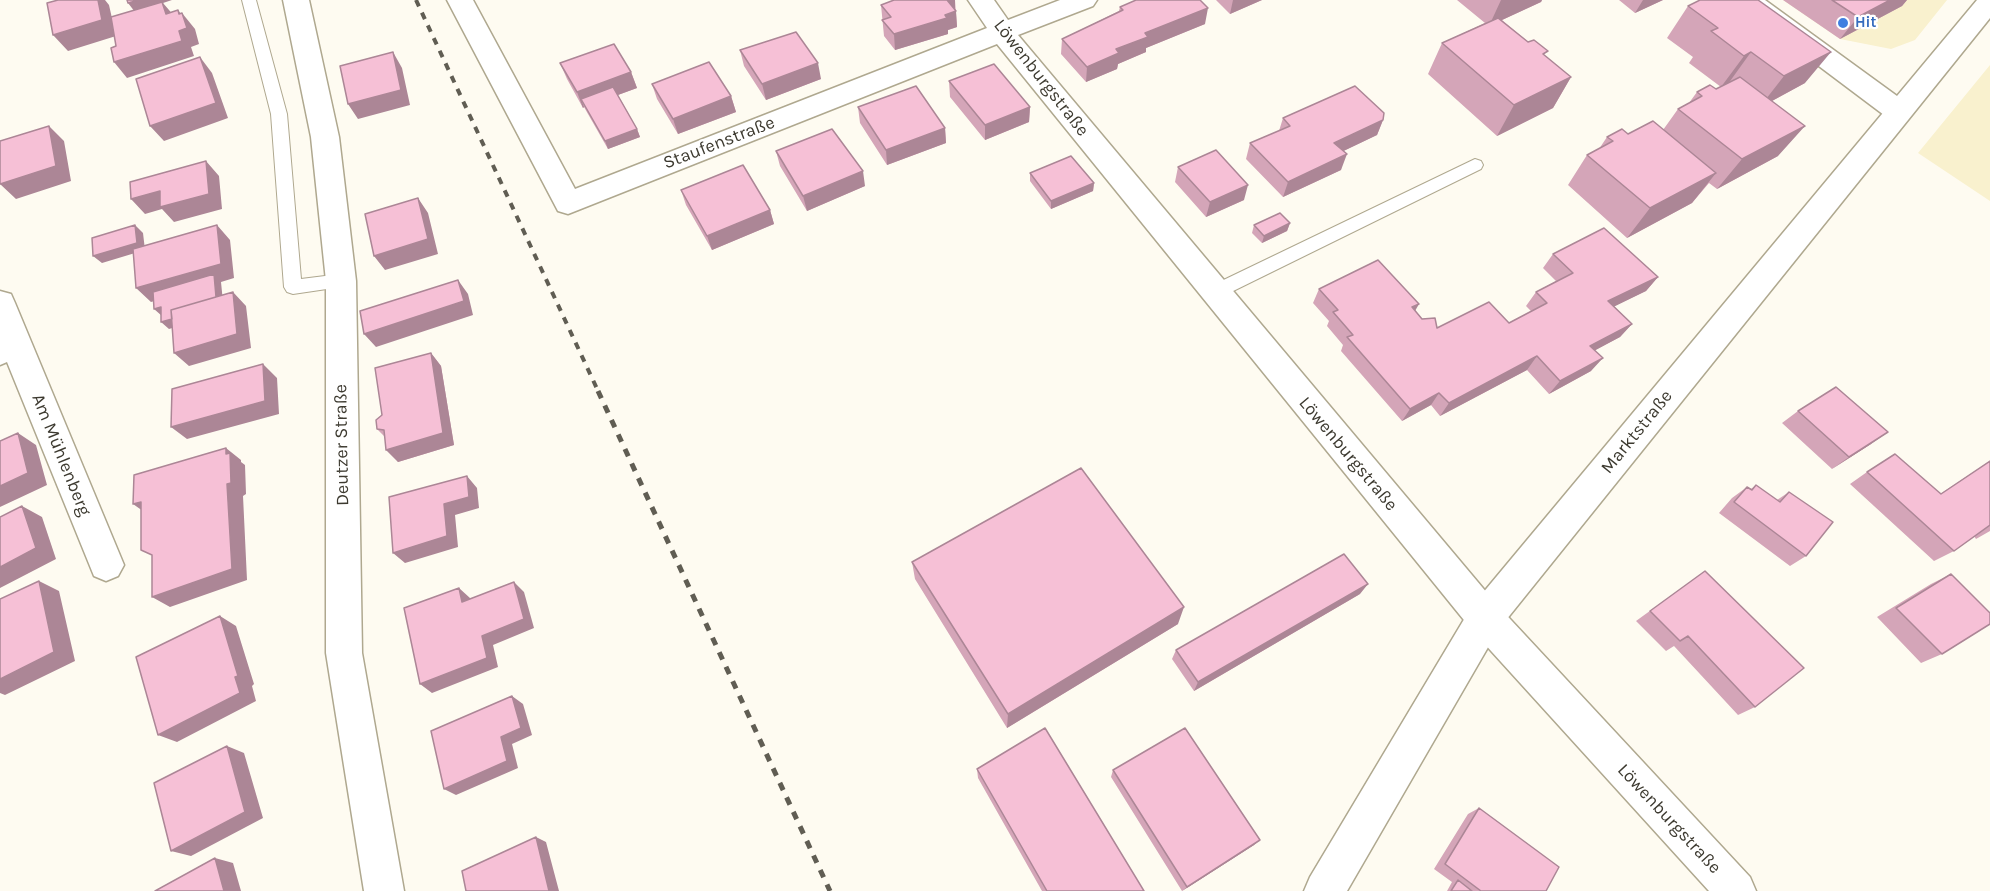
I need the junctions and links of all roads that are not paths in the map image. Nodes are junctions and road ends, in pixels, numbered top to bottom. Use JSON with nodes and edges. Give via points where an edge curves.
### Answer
{"nodes":[{"id":1,"x":249,"y":0,"type":"edge"},
{"id":2,"x":296,"y":0,"type":"edge"},
{"id":3,"x":460,"y":0,"type":"edge"},
{"id":4,"x":981,"y":0,"type":"edge"},
{"id":5,"x":1084,"y":0,"type":"edge"},
{"id":6,"x":1748,"y":0,"type":"edge"},
{"id":7,"x":1990,"y":0,"type":"edge"},
{"id":8,"x":1004,"y":31,"type":"junction"},
{"id":9,"x":1898,"y":111,"type":"junction"},
{"id":10,"x":1475,"y":165,"type":"dead end"},
{"id":11,"x":341,"y":281,"type":"junction"},
{"id":12,"x":1215,"y":292,"type":"junction"},
{"id":13,"x":0,"y":303,"type":"edge"},
{"id":14,"x":8,"y":348,"type":"edge"},
{"id":15,"x":106,"y":565,"type":"dead end"},
{"id":16,"x":1485,"y":618,"type":"junction"},
{"id":17,"x":384,"y":891,"type":"edge"},
{"id":18,"x":1324,"y":891,"type":"edge"},
{"id":19,"x":1736,"y":891,"type":"edge"}],
"edges":[{"from":1,"to":11,"type":"lane","via":[[279,114],[293,287]]},
{"from":2,"to":11,"type":"street","name":"Deutzer Straße","via":[[326,137]]},
{"from":3,"to":8,"type":"street","name":"Staufenstraße","via":[[568,203]]},
{"from":4,"to":8,"type":"street","name":"Löwenburgstraße"},
{"from":5,"to":8,"type":"street","name":"Staufenstraße"},
{"from":6,"to":9,"type":"street"},
{"from":7,"to":9,"type":"street","name":"Marktstraße"},
{"from":8,"to":12,"type":"street","name":"Löwenburgstraße","via":[[1019,56]]},
{"from":9,"to":16,"type":"street","name":"Marktstraße"},
{"from":10,"to":12,"type":"lane"},
{"from":11,"to":17,"type":"street","name":"Deutzer Straße","via":[[344,653]]},
{"from":12,"to":16,"type":"street","name":"Löwenburgstraße"},
{"from":13,"to":14,"type":"street","name":"Am Mühlenberg"},
{"from":14,"to":15,"type":"street","name":"Am Mühlenberg"},
{"from":16,"to":18,"type":"street","name":"Marktstraße"},
{"from":16,"to":19,"type":"street","name":"Löwenburgstraße"}]}
